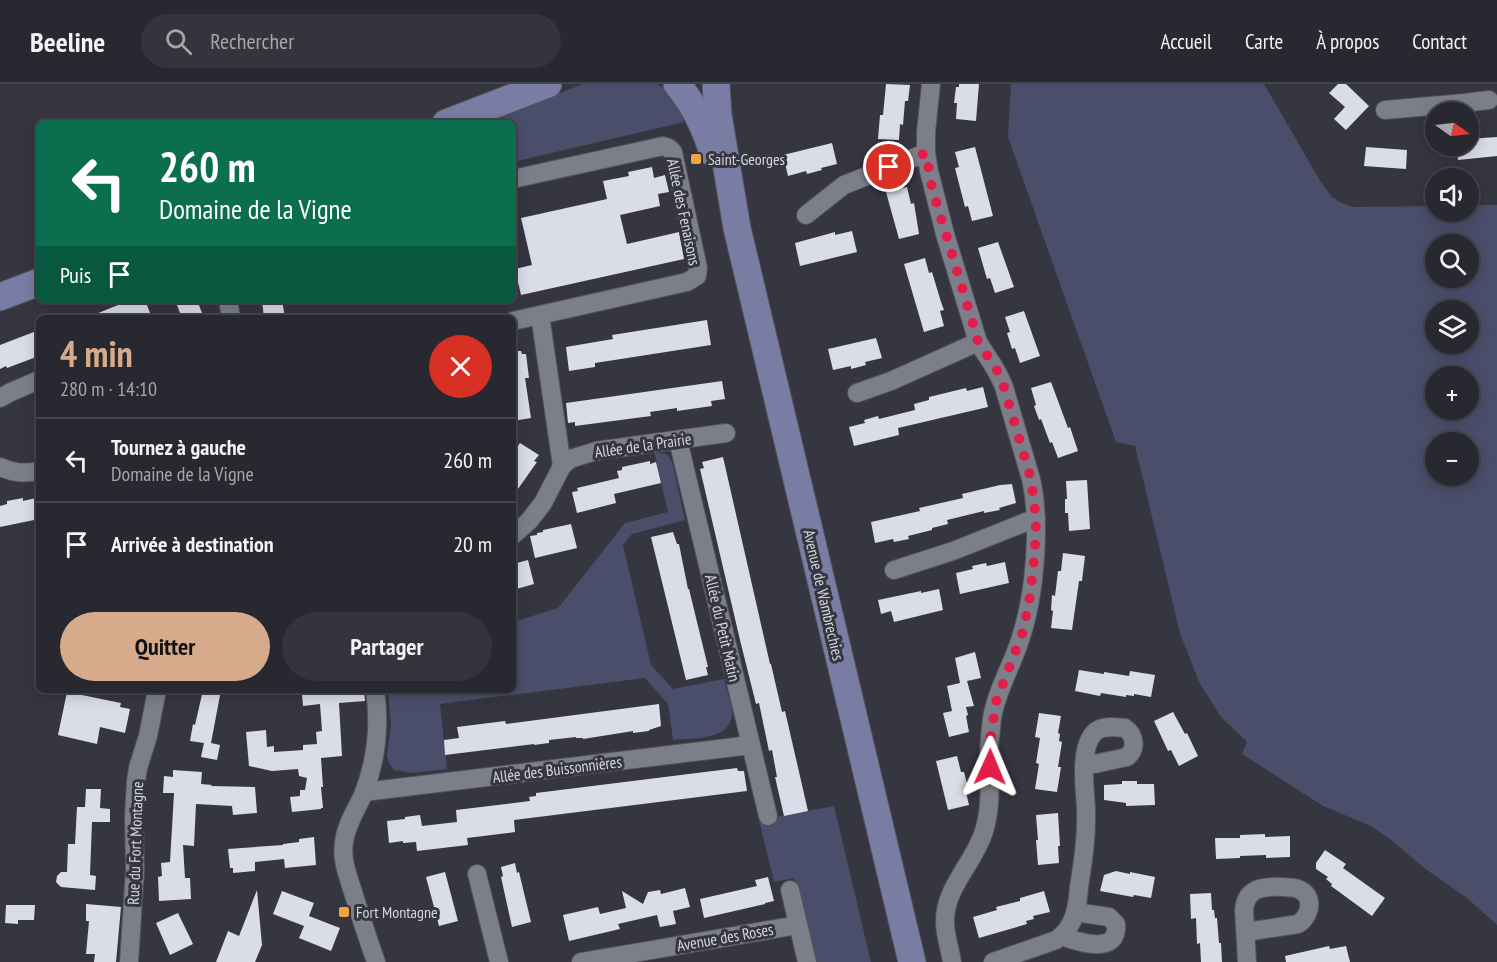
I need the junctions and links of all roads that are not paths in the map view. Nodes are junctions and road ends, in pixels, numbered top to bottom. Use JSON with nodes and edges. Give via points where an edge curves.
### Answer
{"nodes":[{"id":1,"x":548,"y":84,"type":"edge"},
{"id":2,"x":676,"y":84,"type":"edge"},
{"id":3,"x":716,"y":84,"type":"edge"},
{"id":4,"x":931,"y":84,"type":"edge"},
{"id":5,"x":1489,"y":94,"type":"edge"},
{"id":6,"x":1385,"y":110,"type":"dead end"},
{"id":7,"x":454,"y":120,"type":"edge"},
{"id":8,"x":926,"y":153,"type":"junction"},
{"id":9,"x":516,"y":178,"type":"edge"},
{"id":10,"x":806,"y":215,"type":"dead end"},
{"id":11,"x":737,"y":228,"type":"junction"},
{"id":12,"x":36,"y":283,"type":"edge"},
{"id":13,"x":0,"y":297,"type":"edge"},
{"id":14,"x":540,"y":315,"type":"junction"},
{"id":15,"x":516,"y":320,"type":"edge"},
{"id":16,"x":978,"y":342,"type":"junction"},
{"id":17,"x":36,"y":381,"type":"edge"},
{"id":18,"x":857,"y":393,"type":"dead end"},
{"id":19,"x":0,"y":398,"type":"edge"},
{"id":20,"x":726,"y":433,"type":"dead end"},
{"id":21,"x":678,"y":440,"type":"junction"},
{"id":22,"x":562,"y":466,"type":"junction"},
{"id":23,"x":0,"y":468,"type":"edge"},
{"id":24,"x":36,"y":471,"type":"edge"},
{"id":25,"x":1036,"y":518,"type":"junction"},
{"id":26,"x":516,"y":532,"type":"edge"},
{"id":27,"x":894,"y":570,"type":"dead end"},
{"id":28,"x":156,"y":693,"type":"edge"},
{"id":29,"x":375,"y":693,"type":"edge"},
{"id":30,"x":751,"y":745,"type":"junction"},
{"id":31,"x":1085,"y":766,"type":"dead end"},
{"id":32,"x":363,"y":792,"type":"junction"},
{"id":33,"x":768,"y":816,"type":"dead end"},
{"id":34,"x":477,"y":874,"type":"dead end"},
{"id":35,"x":790,"y":890,"type":"dead end"},
{"id":36,"x":1075,"y":912,"type":"junction"},
{"id":37,"x":798,"y":925,"type":"junction"},
{"id":38,"x":1246,"y":932,"type":"dead end"},
{"id":39,"x":1061,"y":936,"type":"junction"},
{"id":40,"x":129,"y":962,"type":"edge"},
{"id":41,"x":376,"y":962,"type":"edge"},
{"id":42,"x":499,"y":962,"type":"edge"},
{"id":43,"x":581,"y":962,"type":"edge"},
{"id":44,"x":807,"y":962,"type":"edge"},
{"id":45,"x":912,"y":962,"type":"edge"},
{"id":46,"x":952,"y":962,"type":"edge"},
{"id":47,"x":993,"y":962,"type":"edge"},
{"id":48,"x":1247,"y":962,"type":"edge"}],
"edges":[{"from":1,"to":7,"type":"main road"},
{"from":2,"to":11,"type":"main road","name":"Avenue de Wambrechies","via":[[704,128]]},
{"from":3,"to":11,"type":"main road","name":"Avenue de Wambrechies"},
{"from":4,"to":8,"type":"street"},
{"from":5,"to":6,"type":"street","via":[[1464,104]]},
{"from":8,"to":10,"type":"street","via":[[844,185]]},
{"from":8,"to":16,"type":"street"},
{"from":9,"to":14,"type":"street","name":"Allée des Fenaisons","via":[[663,146],[669,148],[698,268],[697,276],[687,282]]},
{"from":11,"to":45,"type":"main road","name":"Avenue de Wambrechies"},
{"from":12,"to":13,"type":"main road"},
{"from":14,"to":15,"type":"street","name":"Allée des Fenaisons"},
{"from":14,"to":22,"type":"street"},
{"from":16,"to":18,"type":"street"},
{"from":16,"to":25,"type":"street","via":[[1004,387],[1031,479]]},
{"from":17,"to":19,"type":"street"},
{"from":20,"to":21,"type":"street","name":"Allée de la Prairie"},
{"from":21,"to":22,"type":"street","name":"Allée de la Prairie","via":[[596,451],[570,459]]},
{"from":21,"to":30,"type":"street","name":"Allée du Petit Matin"},
{"from":22,"to":26,"type":"street","via":[[543,503]]},
{"from":23,"to":24,"type":"street"},
{"from":25,"to":27,"type":"street"},
{"from":25,"to":46,"type":"street","via":[[1032,585],[1024,627],[993,715],[987,819],[980,844],[951,893],[946,911]]},
{"from":28,"to":40,"type":"street","name":"Rue du Fort Montagne","via":[[136,781]]},
{"from":29,"to":32,"type":"street","via":[[376,744]]},
{"from":30,"to":32,"type":"street","name":"Allée des Buissonnières"},
{"from":30,"to":33,"type":"street","name":"Allée du Petit Matin"},
{"from":31,"to":36,"type":"street","via":[[1086,828]]},
{"from":32,"to":41,"type":"street","via":[[346,832],[343,854]]},
{"from":34,"to":42,"type":"street"},
{"from":35,"to":37,"type":"street"},
{"from":36,"to":39,"type":"street"},
{"from":36,"to":39,"type":"street","via":[[1109,917],[1116,924],[1115,934],[1104,944],[1082,943]]},
{"from":37,"to":43,"type":"street","name":"Avenue des Roses"},
{"from":37,"to":44,"type":"street"},
{"from":38,"to":48,"type":"street"},
{"from":39,"to":47,"type":"street"}]}
